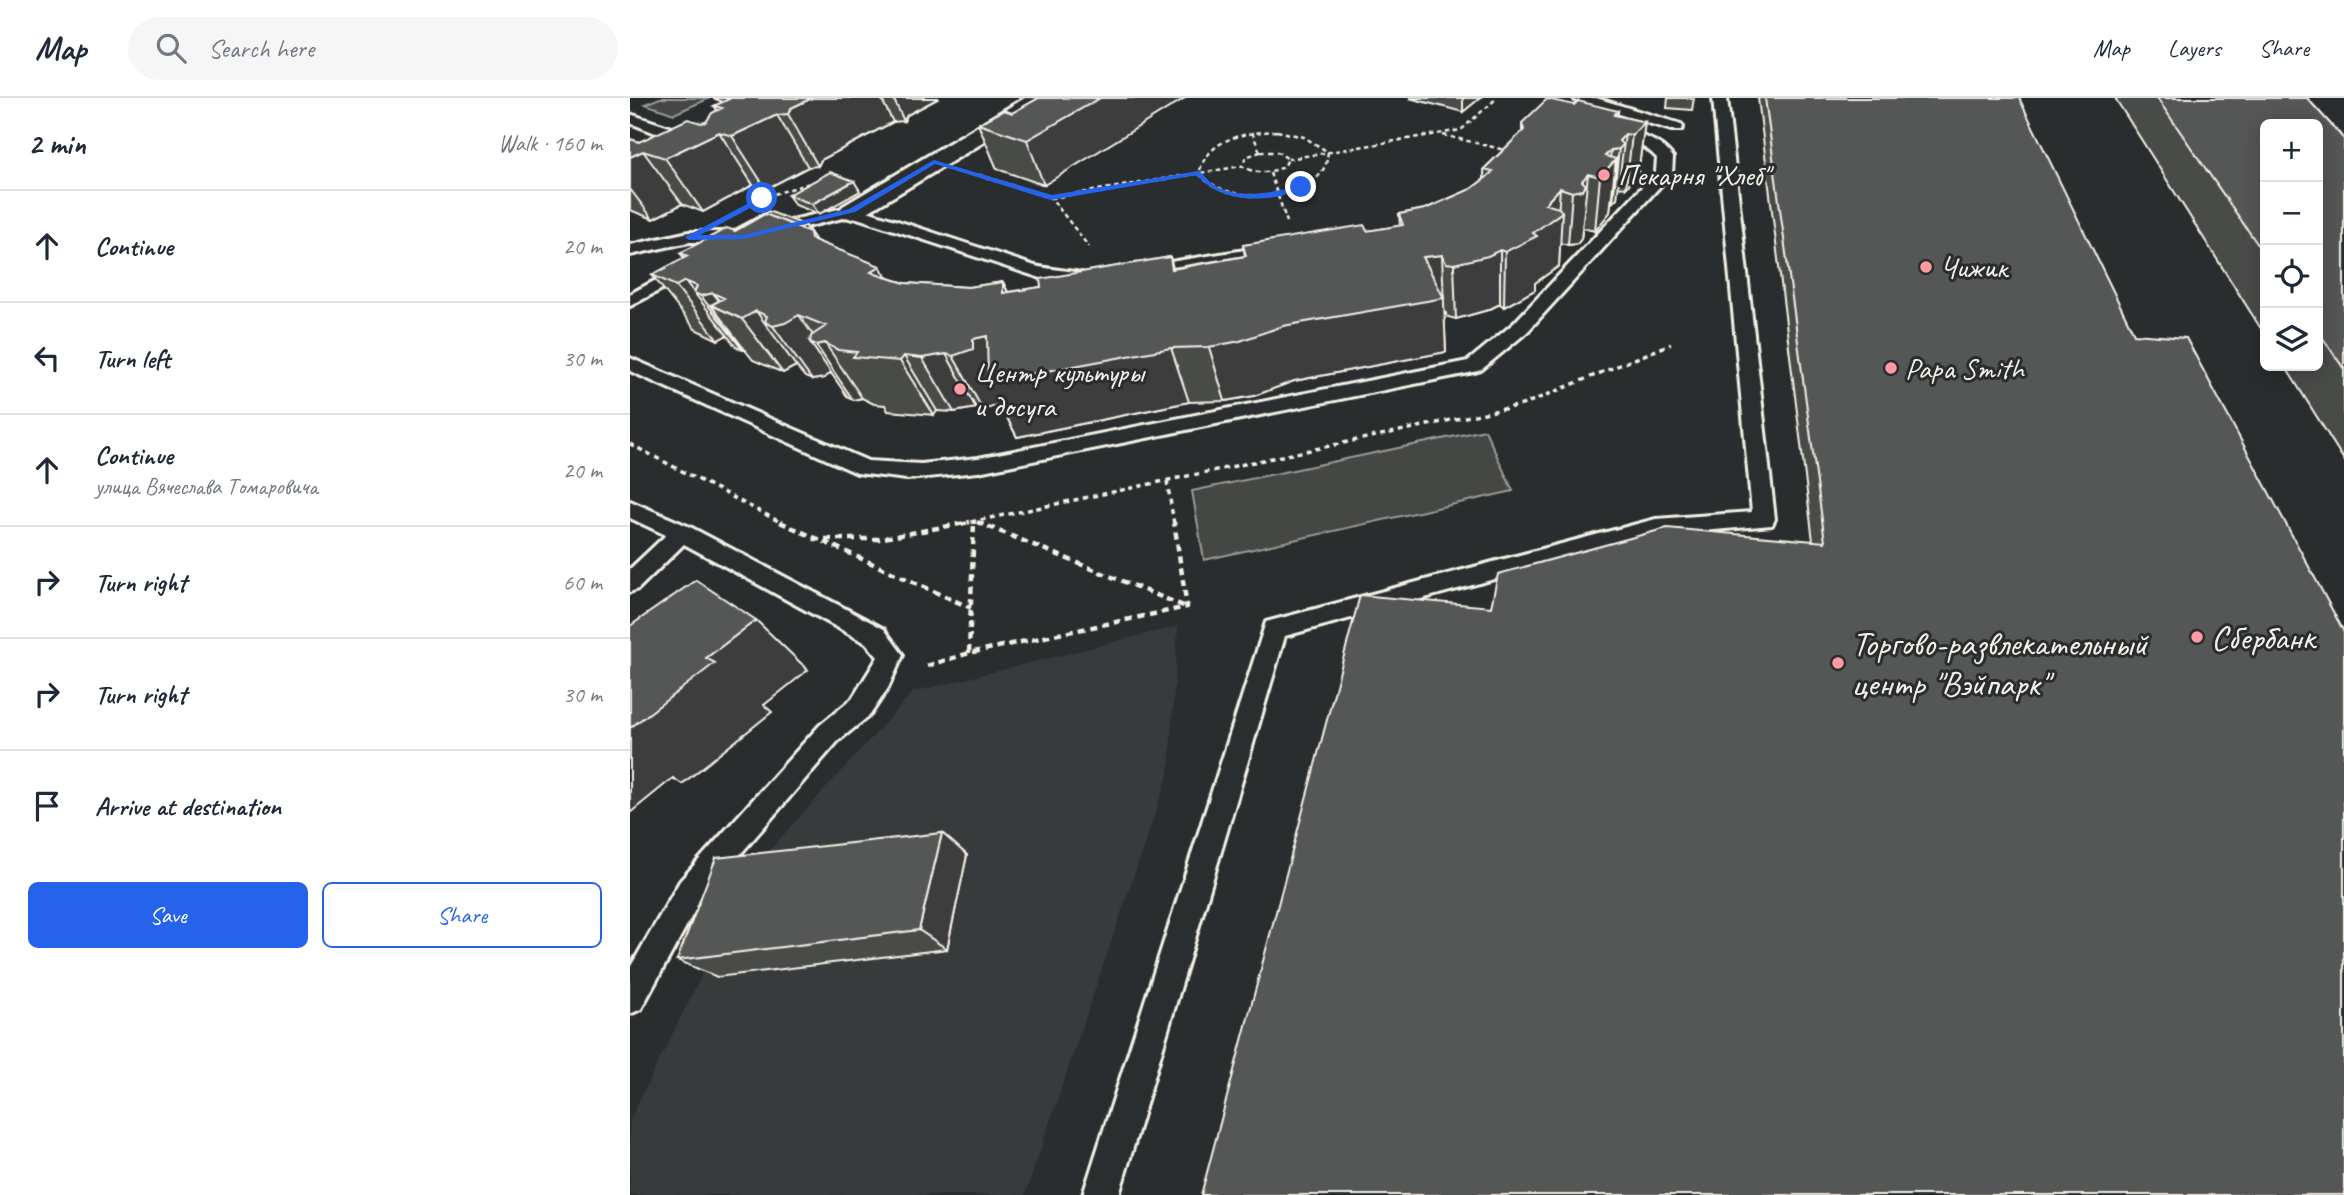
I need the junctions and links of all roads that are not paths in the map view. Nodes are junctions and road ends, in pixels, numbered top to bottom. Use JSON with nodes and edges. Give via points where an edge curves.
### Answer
{"nodes":[{"id":1,"x":1041,"y":98,"type":"edge"},
{"id":2,"x":1581,"y":98,"type":"edge"},
{"id":3,"x":1720,"y":98,"type":"edge"},
{"id":4,"x":630,"y":118,"type":"edge"},
{"id":5,"x":1676,"y":127,"type":"dead end"},
{"id":6,"x":1598,"y":130,"type":"edge"},
{"id":7,"x":711,"y":131,"type":"edge"},
{"id":8,"x":852,"y":211,"type":"junction"},
{"id":9,"x":743,"y":237,"type":"junction"},
{"id":10,"x":1296,"y":246,"type":"edge"},
{"id":11,"x":630,"y":250,"type":"edge"},
{"id":12,"x":630,"y":301,"type":"edge"},
{"id":13,"x":630,"y":364,"type":"edge"},
{"id":14,"x":630,"y":509,"type":"edge"},
{"id":15,"x":682,"y":533,"type":"junction"},
{"id":16,"x":630,"y":583,"type":"edge"},
{"id":17,"x":630,"y":998,"type":"edge"},
{"id":18,"x":1101,"y":1195,"type":"edge"}],
"edges":[{"from":1,"to":8,"type":"street"},
{"from":2,"to":5,"type":"lane"},
{"from":3,"to":18,"type":"lane","via":[[1763,519],[1656,527],[1275,629]]},
{"from":4,"to":7,"type":"lane","via":[[677,134]]},
{"from":6,"to":13,"type":"lane","via":[[1659,148],[1665,157],[1664,173],[1520,328],[1474,366],[948,471],[891,472],[864,468]]},
{"from":8,"to":9,"type":"lane"},
{"from":8,"to":10,"type":"lane","via":[[1043,273],[1081,278]]},
{"from":9,"to":11,"type":"lane","via":[[689,237]]},
{"from":9,"to":12,"type":"lane"},
{"from":14,"to":15,"type":"lane"},
{"from":15,"to":16,"type":"lane"},
{"from":15,"to":17,"type":"lane","via":[[875,636],[891,655],[861,707],[829,733],[690,891]]}]}
